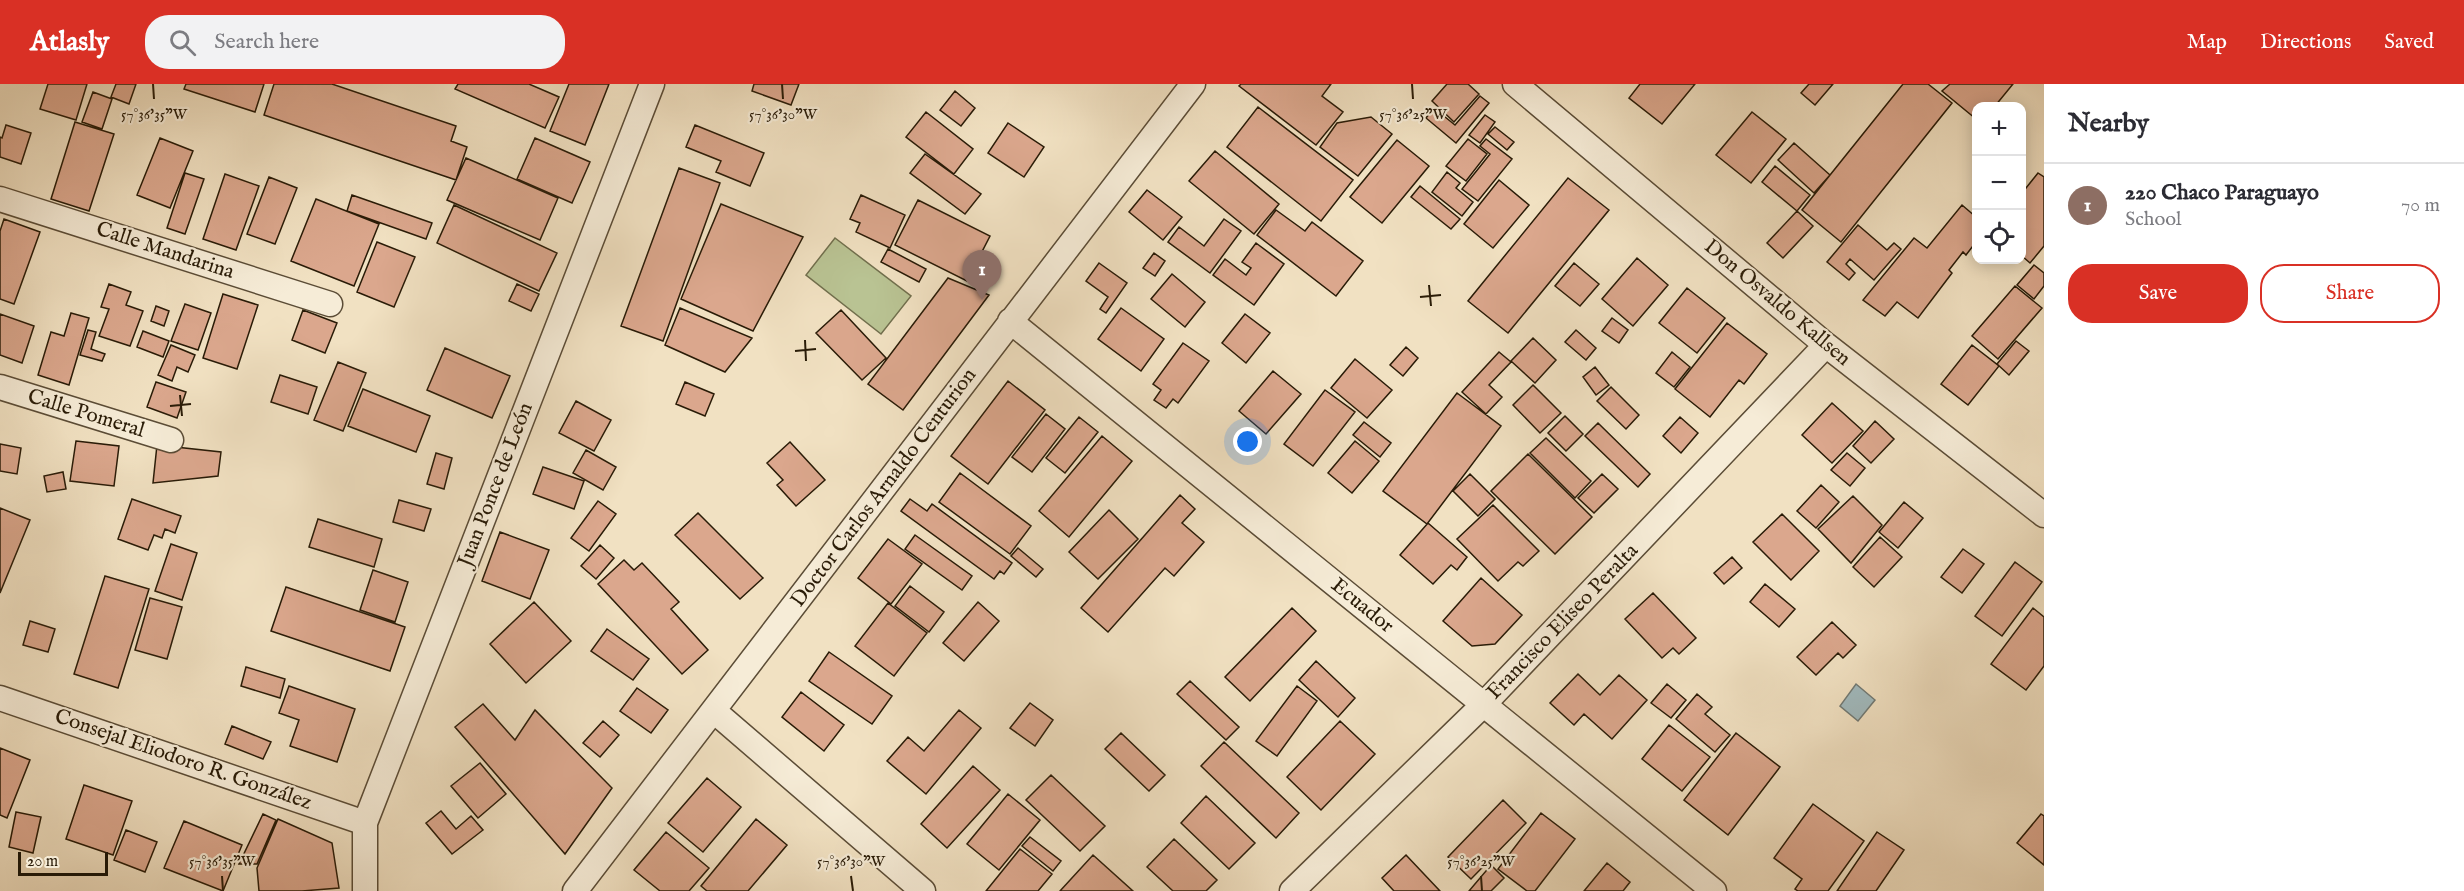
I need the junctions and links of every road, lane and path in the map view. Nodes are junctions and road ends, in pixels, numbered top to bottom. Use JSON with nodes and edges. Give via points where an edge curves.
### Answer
{"nodes":[{"id":1,"x":652,"y":84,"type":"edge"},
{"id":2,"x":1193,"y":84,"type":"edge"},
{"id":3,"x":1515,"y":84,"type":"edge"},
{"id":4,"x":0,"y":199,"type":"edge"},
{"id":5,"x":330,"y":304,"type":"dead end"},
{"id":6,"x":1010,"y":321,"type":"junction"},
{"id":7,"x":1826,"y":345,"type":"junction"},
{"id":8,"x":0,"y":387,"type":"edge"},
{"id":9,"x":171,"y":440,"type":"dead end"},
{"id":10,"x":2044,"y":515,"type":"edge"},
{"id":11,"x":0,"y":698,"type":"edge"},
{"id":12,"x":1484,"y":705,"type":"junction"},
{"id":13,"x":714,"y":711,"type":"junction"},
{"id":14,"x":365,"y":823,"type":"junction"},
{"id":15,"x":365,"y":891,"type":"edge"},
{"id":16,"x":574,"y":891,"type":"edge"},
{"id":17,"x":923,"y":891,"type":"edge"},
{"id":18,"x":1292,"y":891,"type":"edge"},
{"id":19,"x":1714,"y":891,"type":"edge"}],
"edges":[{"from":1,"to":14,"type":"street","name":"Juan Ponce de León"},
{"from":2,"to":6,"type":"street","name":"Doctor Carlos Arnaldo Centurion"},
{"from":3,"to":7,"type":"street","name":"Don Osvaldo Kallsen"},
{"from":4,"to":5,"type":"street","name":"Calle Mandarina"},
{"from":6,"to":12,"type":"street","name":"Ecuador"},
{"from":6,"to":13,"type":"street","name":"Doctor Carlos Arnaldo Centurion"},
{"from":7,"to":10,"type":"street","name":"Don Osvaldo Kallsen"},
{"from":7,"to":12,"type":"street","name":"Francisco Eliseo Peralta"},
{"from":8,"to":9,"type":"street","name":"Calle Pomeral"},
{"from":11,"to":14,"type":"street","name":"Consejal Eliodoro R. González"},
{"from":12,"to":18,"type":"street","name":"Francisco Eliseo Peralta"},
{"from":12,"to":19,"type":"street","name":"Ecuador"},
{"from":13,"to":16,"type":"street","name":"Doctor Carlos Arnaldo Centurion"},
{"from":13,"to":17,"type":"street"},
{"from":14,"to":15,"type":"street","name":"Juan Ponce de León"}]}
